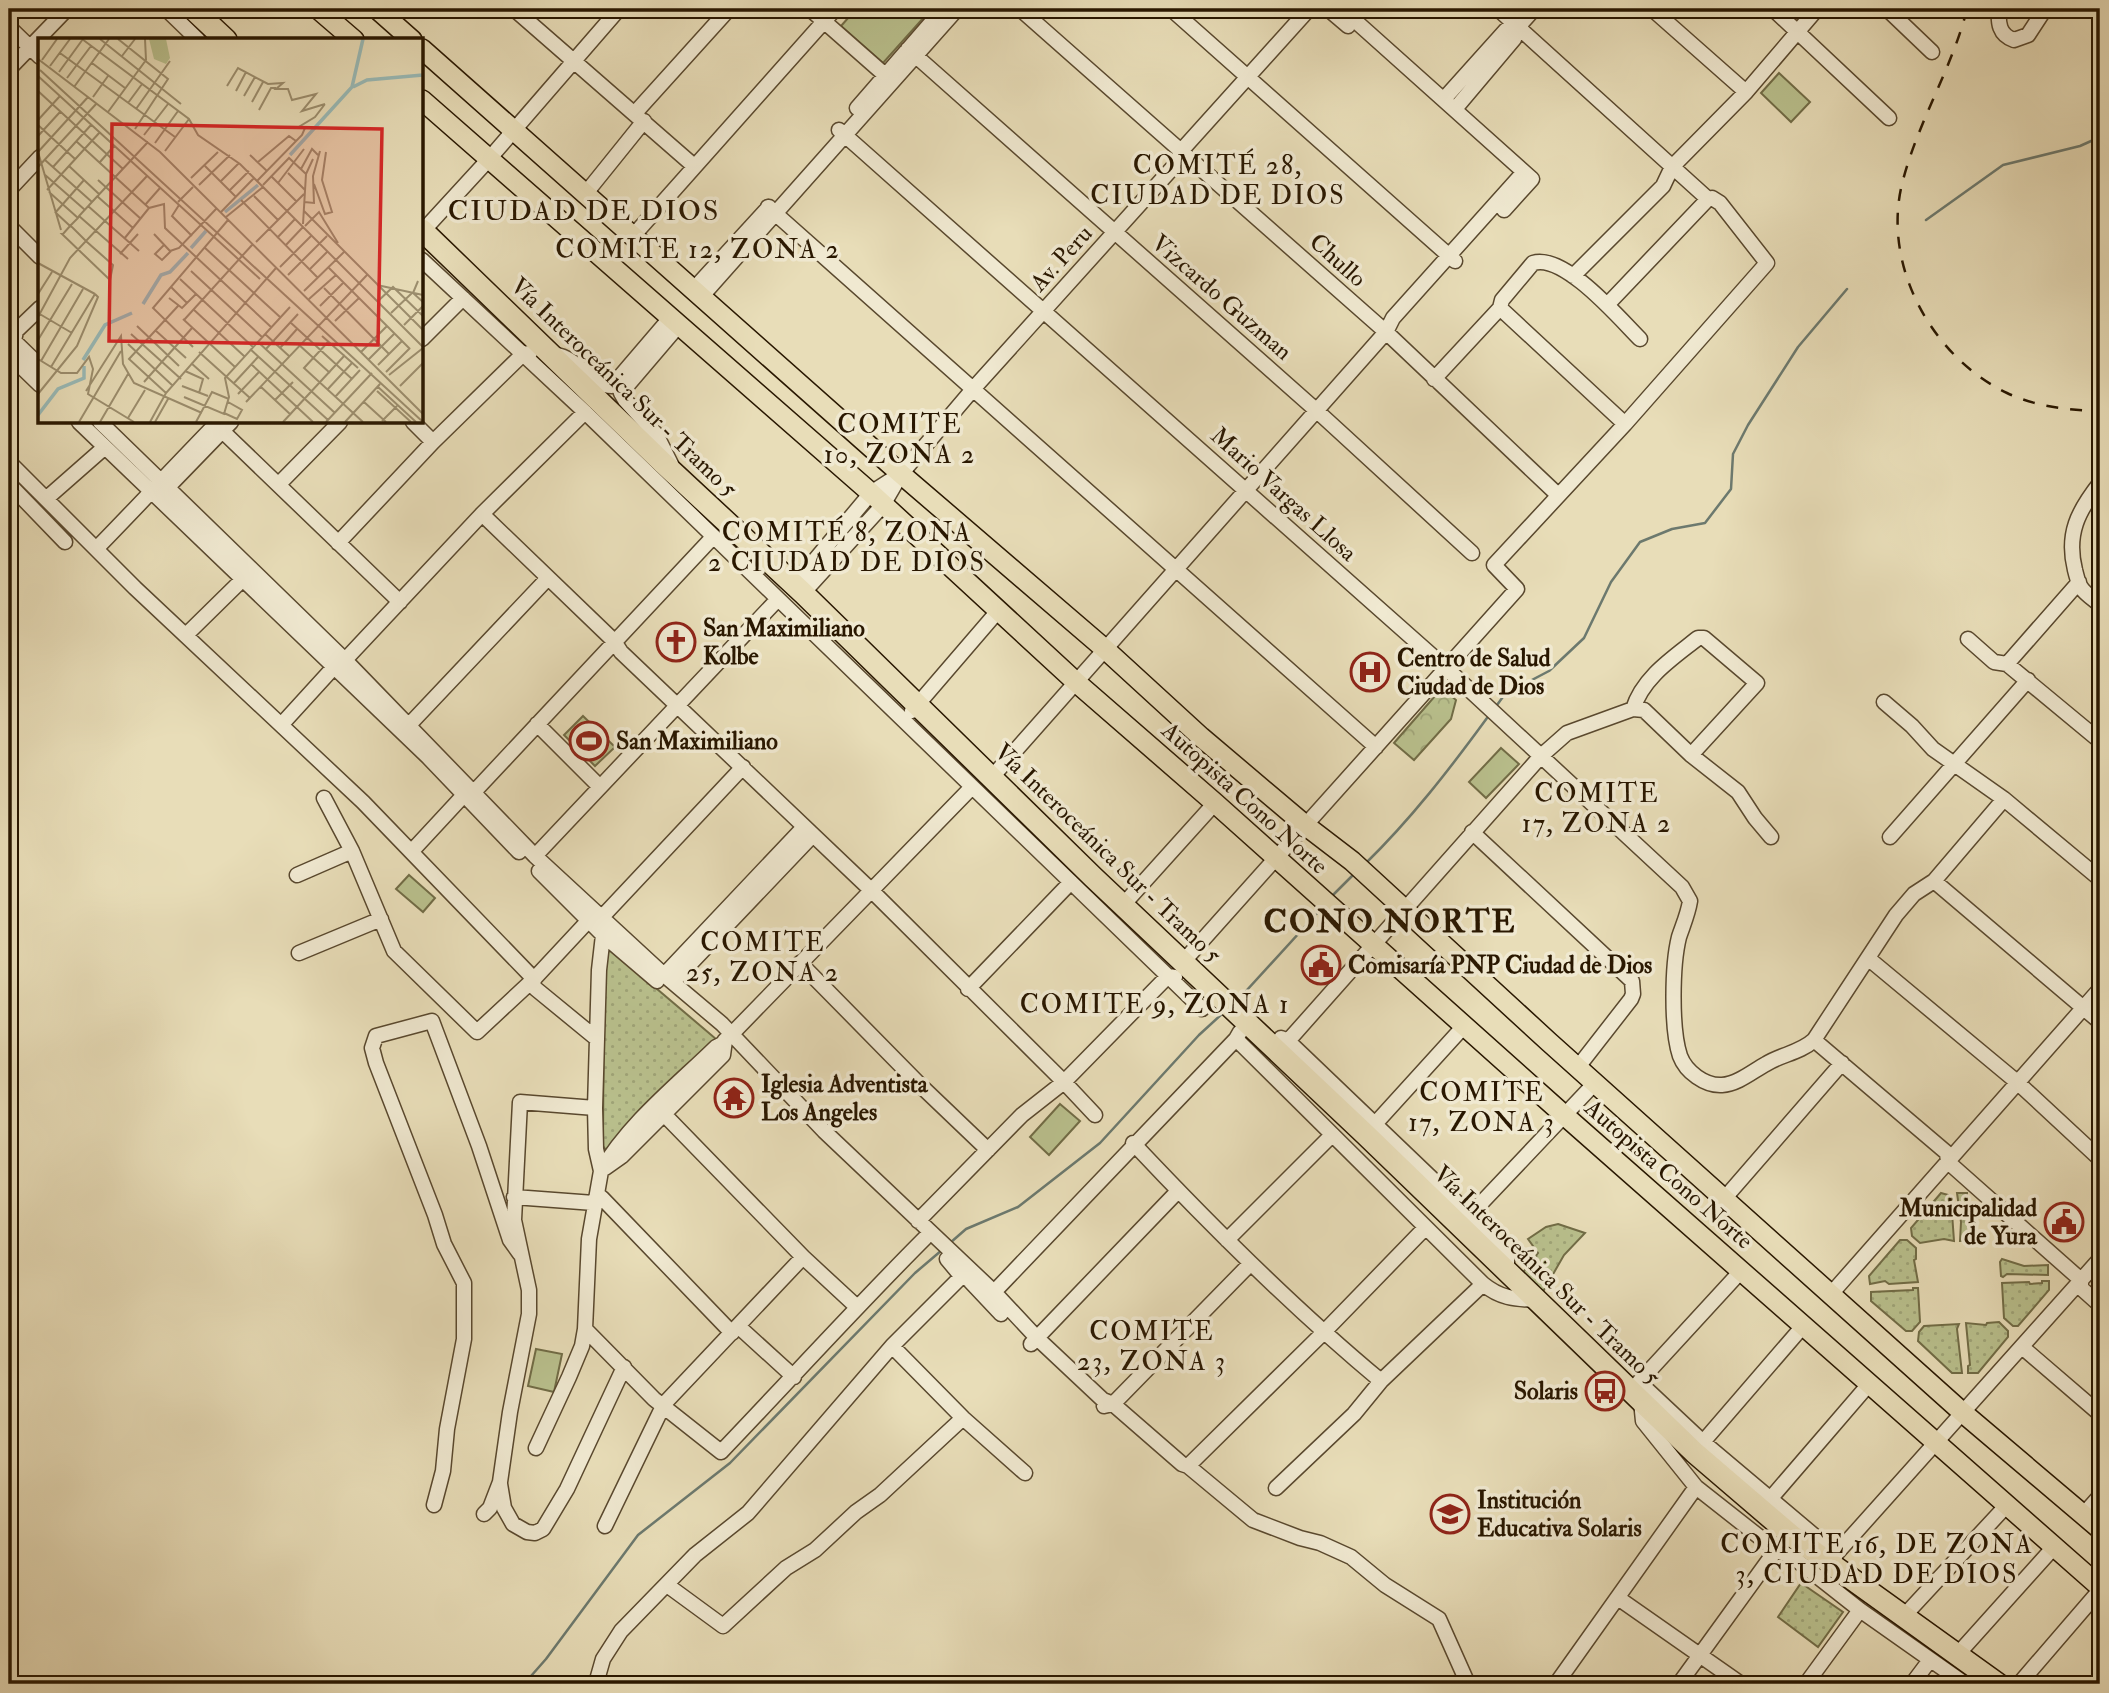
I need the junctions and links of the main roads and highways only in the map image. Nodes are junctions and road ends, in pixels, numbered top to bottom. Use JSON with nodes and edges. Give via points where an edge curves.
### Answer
{"nodes":[{"id":1,"x":193,"y":9,"type":"edge"},
{"id":2,"x":318,"y":9,"type":"edge"},
{"id":3,"x":388,"y":12,"type":"edge"},
{"id":4,"x":224,"y":38,"type":"edge"},
{"id":5,"x":352,"y":38,"type":"edge"},
{"id":6,"x":410,"y":38,"type":"edge"},
{"id":7,"x":424,"y":51,"type":"edge"},
{"id":8,"x":424,"y":102,"type":"edge"},
{"id":9,"x":424,"y":230,"type":"edge"},
{"id":10,"x":2095,"y":1520,"type":"edge"},
{"id":11,"x":2100,"y":1588,"type":"edge"},
{"id":12,"x":1982,"y":1681,"type":"edge"}],
"edges":[{"from":1,"to":4,"type":"highway"},
{"from":2,"to":5,"type":"main road"},
{"from":3,"to":6,"type":"main road"},
{"from":7,"to":10,"type":"main road","name":"Autopista Cono Norte","via":[[1201,737],[1352,860],[1962,1412]]},
{"from":8,"to":11,"type":"main road","name":"Autopista Cono Norte"},
{"from":9,"to":12,"type":"highway","name":"Vía Interoceánica Sur - Tramo 5","via":[[799,589],[911,713],[992,777],[1123,905],[1176,969],[1204,982],[1220,996],[1244,1027],[1507,1271],[1642,1404],[1792,1536],[1834,1559],[1957,1655]]}]}
